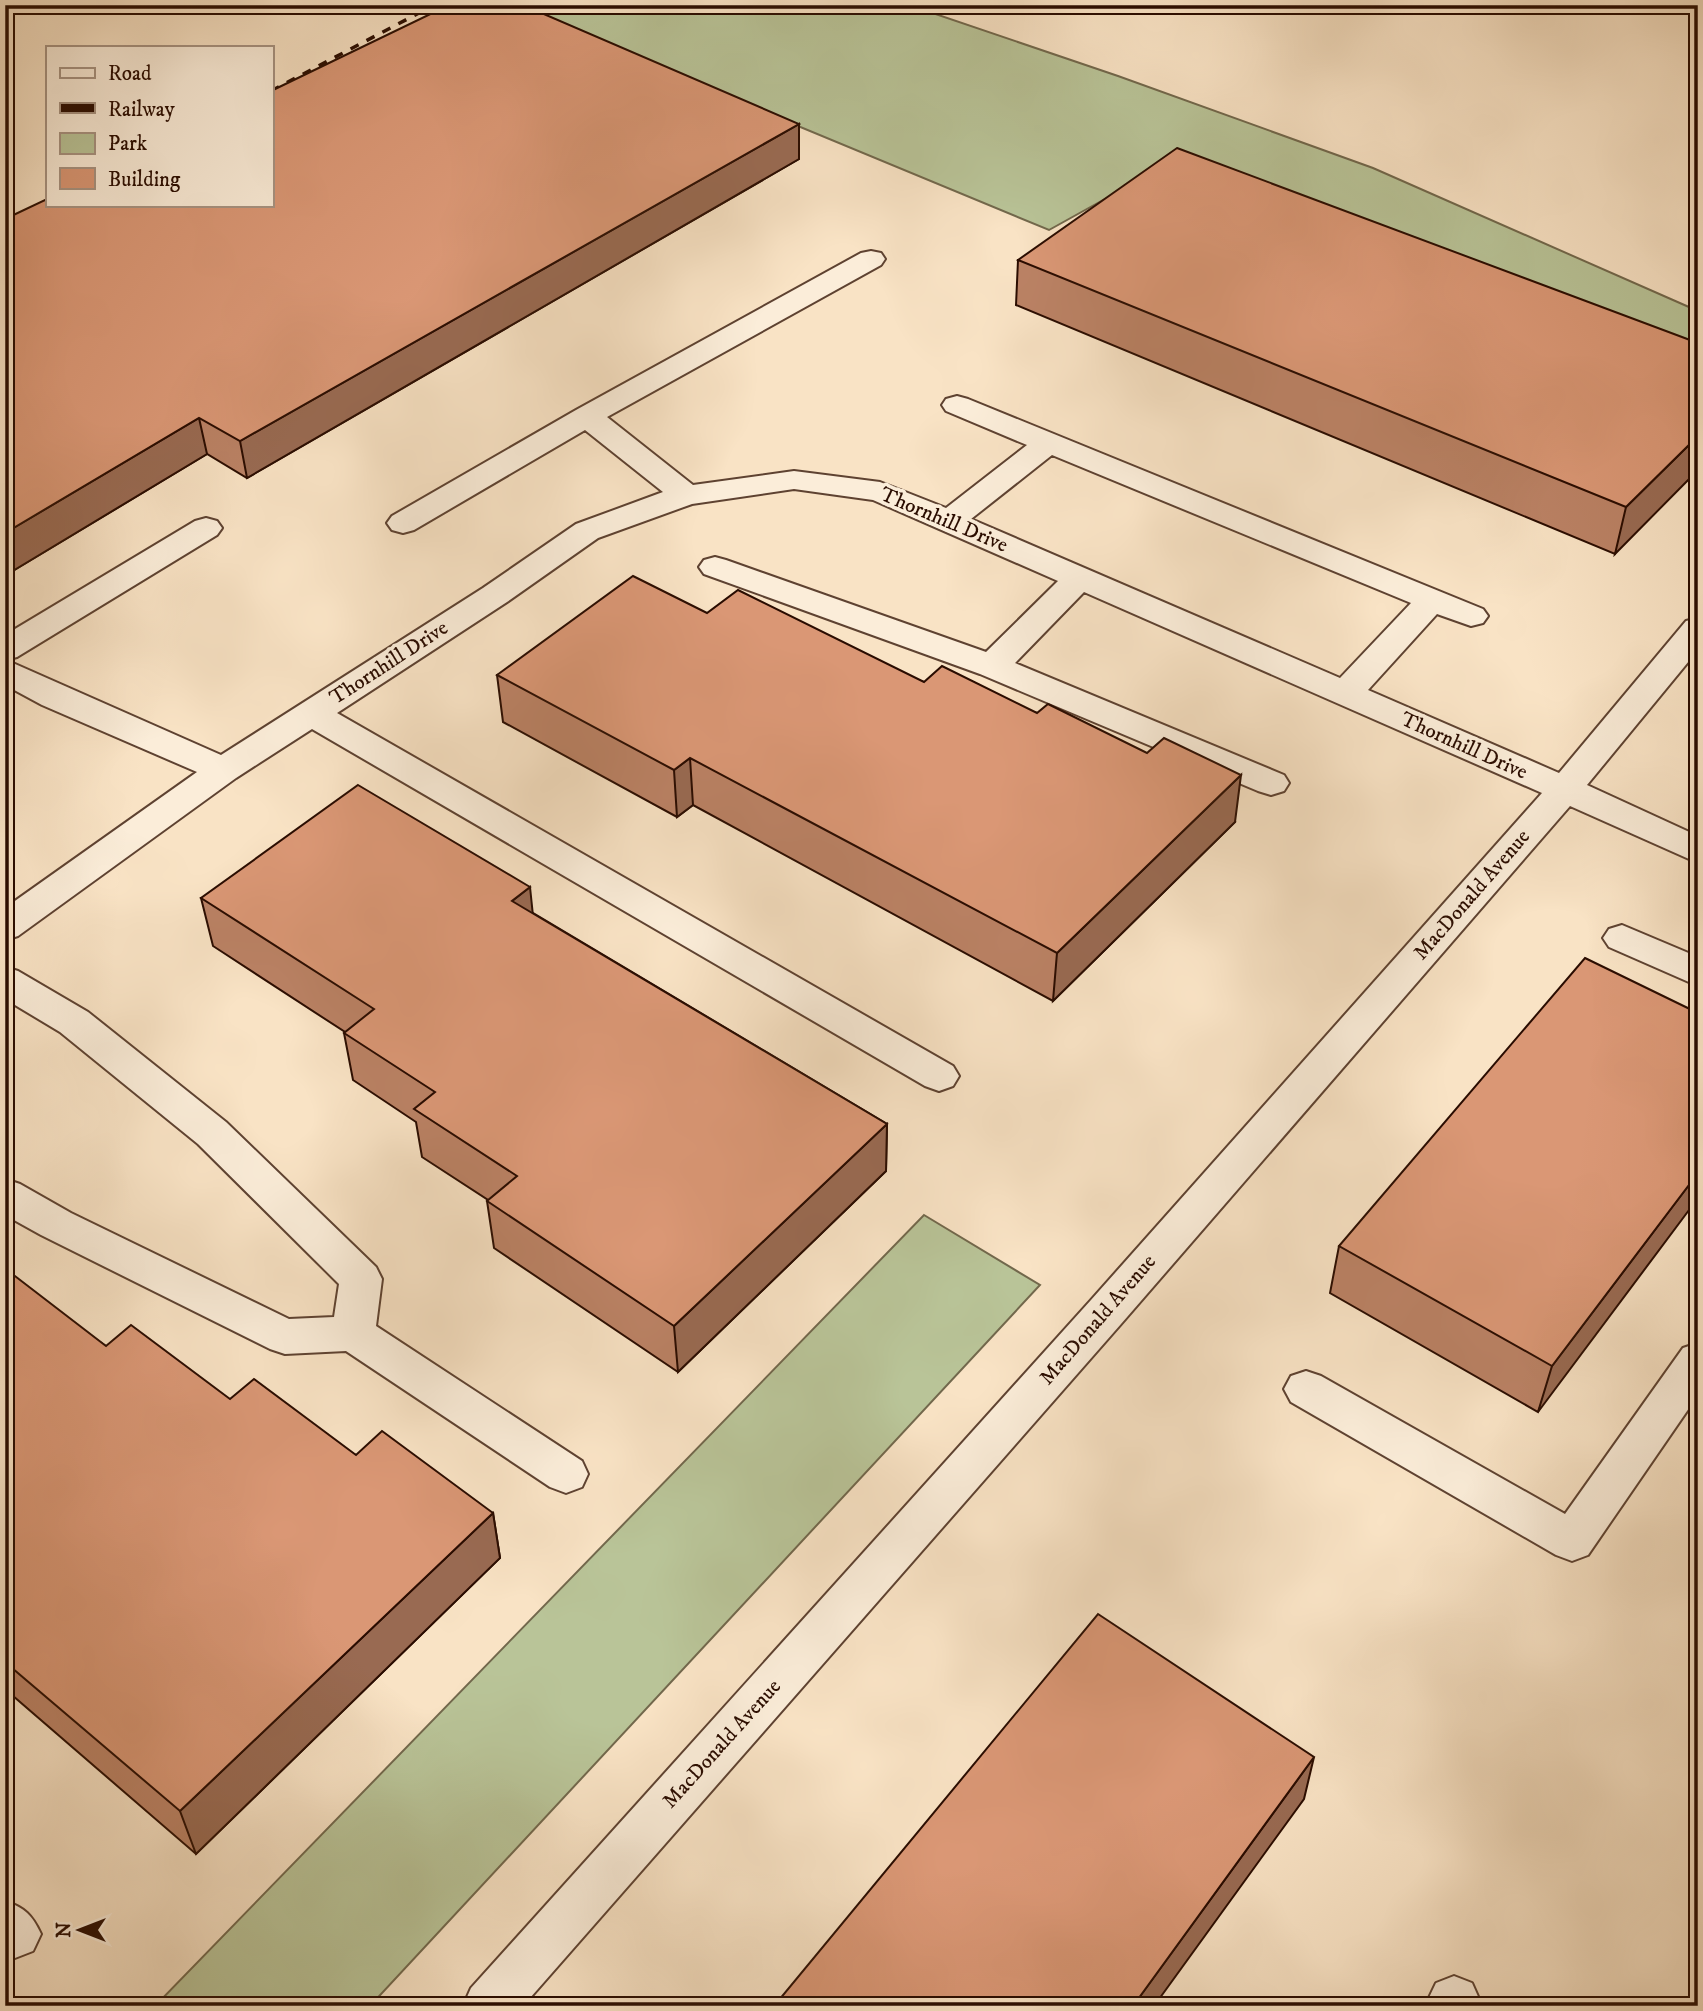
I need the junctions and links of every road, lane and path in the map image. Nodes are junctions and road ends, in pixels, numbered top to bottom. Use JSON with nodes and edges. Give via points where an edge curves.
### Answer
{"nodes":[{"id":1,"x":871,"y":259,"type":"dead end"},
{"id":2,"x":957,"y":405,"type":"dead end"},
{"id":3,"x":587,"y":416,"type":"junction"},
{"id":4,"x":1048,"y":443,"type":"junction"},
{"id":5,"x":686,"y":495,"type":"junction"},
{"id":6,"x":949,"y":521,"type":"junction"},
{"id":7,"x":402,"y":523,"type":"dead end"},
{"id":8,"x":206,"y":528,"type":"dead end"},
{"id":9,"x":715,"y":566,"type":"dead end"},
{"id":10,"x":1080,"y":578,"type":"junction"},
{"id":11,"x":1432,"y":600,"type":"junction"},
{"id":12,"x":1471,"y":616,"type":"dead end"},
{"id":13,"x":1698,"y":628,"type":"edge"},
{"id":14,"x":5,"y":650,"type":"edge"},
{"id":15,"x":992,"y":666,"type":"junction"},
{"id":16,"x":5,"y":671,"type":"edge"},
{"id":17,"x":1345,"y":694,"type":"junction"},
{"id":18,"x":311,"y":713,"type":"junction"},
{"id":19,"x":224,"y":770,"type":"junction"},
{"id":20,"x":1271,"y":783,"type":"dead end"},
{"id":21,"x":1565,"y":789,"type":"junction"},
{"id":22,"x":1698,"y":851,"type":"edge"},
{"id":23,"x":5,"y":927,"type":"edge"},
{"id":24,"x":1622,"y":938,"type":"dead end"},
{"id":25,"x":1698,"y":973,"type":"edge"},
{"id":26,"x":5,"y":981,"type":"edge"},
{"id":27,"x":939,"y":1076,"type":"dead end"},
{"id":28,"x":5,"y":1195,"type":"edge"},
{"id":29,"x":353,"y":1333,"type":"junction"},
{"id":30,"x":1698,"y":1360,"type":"edge"},
{"id":31,"x":1307,"y":1389,"type":"dead end"},
{"id":32,"x":566,"y":1474,"type":"dead end"},
{"id":33,"x":489,"y":2006,"type":"edge"}],
"edges":[{"from":1,"to":3,"type":"street"},
{"from":2,"to":4,"type":"street"},
{"from":3,"to":5,"type":"street"},
{"from":3,"to":7,"type":"street"},
{"from":4,"to":6,"type":"street"},
{"from":4,"to":11,"type":"street"},
{"from":5,"to":6,"type":"street","name":"Thornhill Drive","via":[[794,480],[880,491]]},
{"from":5,"to":18,"type":"street","name":"Thornhill Drive","via":[[587,531]]},
{"from":6,"to":10,"type":"street","name":"Thornhill Drive"},
{"from":8,"to":14,"type":"street"},
{"from":9,"to":15,"type":"street"},
{"from":10,"to":15,"type":"street"},
{"from":10,"to":17,"type":"street","name":"Thornhill Drive"},
{"from":11,"to":12,"type":"street"},
{"from":11,"to":17,"type":"street"},
{"from":13,"to":21,"type":"street","name":"MacDonald Avenue"},
{"from":15,"to":20,"type":"street"},
{"from":16,"to":19,"type":"street","via":[[54,697]]},
{"from":17,"to":21,"type":"street","name":"Thornhill Drive"},
{"from":18,"to":19,"type":"street","name":"Thornhill Drive"},
{"from":18,"to":27,"type":"street"},
{"from":19,"to":23,"type":"street","name":"Thornhill Drive"},
{"from":21,"to":22,"type":"street","name":"Thornhill Drive"},
{"from":21,"to":33,"type":"street","name":"MacDonald Avenue"},
{"from":24,"to":25,"type":"street"},
{"from":26,"to":29,"type":"street","via":[[74,1022],[212,1133],[361,1279]]},
{"from":28,"to":29,"type":"street","via":[[285,1337]]},
{"from":29,"to":32,"type":"street"},
{"from":30,"to":31,"type":"street","via":[[1572,1541]]}]}
